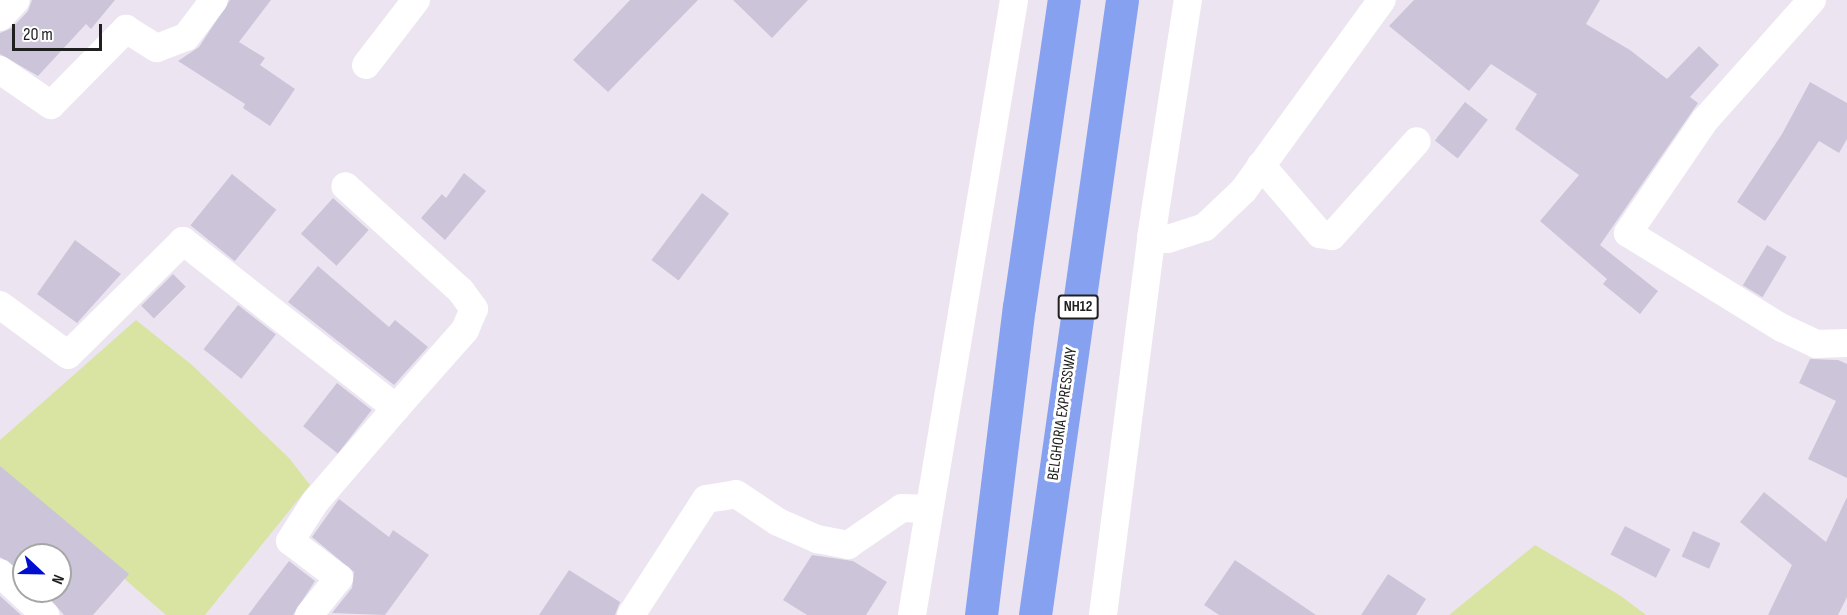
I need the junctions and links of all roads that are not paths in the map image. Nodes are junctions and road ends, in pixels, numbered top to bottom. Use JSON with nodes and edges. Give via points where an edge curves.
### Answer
{"nodes":[{"id":1,"x":16,"y":0,"type":"edge"},
{"id":2,"x":214,"y":0,"type":"edge"},
{"id":3,"x":416,"y":0,"type":"edge"},
{"id":4,"x":1014,"y":0,"type":"edge"},
{"id":5,"x":1064,"y":0,"type":"edge"},
{"id":6,"x":1122,"y":0,"type":"edge"},
{"id":7,"x":1188,"y":0,"type":"edge"},
{"id":8,"x":1382,"y":0,"type":"edge"},
{"id":9,"x":1812,"y":0,"type":"edge"},
{"id":10,"x":0,"y":17,"type":"edge"},
{"id":11,"x":366,"y":65,"type":"dead end"},
{"id":12,"x":0,"y":70,"type":"edge"},
{"id":13,"x":1418,"y":141,"type":"dead end"},
{"id":14,"x":1261,"y":165,"type":"junction"},
{"id":15,"x":345,"y":186,"type":"dead end"},
{"id":16,"x":1160,"y":239,"type":"junction"},
{"id":17,"x":0,"y":305,"type":"edge"},
{"id":18,"x":1847,"y":343,"type":"edge"},
{"id":19,"x":396,"y":408,"type":"junction"},
{"id":20,"x":929,"y":509,"type":"junction"},
{"id":21,"x":993,"y":514,"type":"junction"},
{"id":22,"x":0,"y":573,"type":"edge"},
{"id":23,"x":45,"y":615,"type":"edge"},
{"id":24,"x":309,"y":615,"type":"edge"},
{"id":25,"x":631,"y":615,"type":"edge"},
{"id":26,"x":912,"y":615,"type":"edge"},
{"id":27,"x":965,"y":615,"type":"edge"},
{"id":28,"x":981,"y":615,"type":"edge"},
{"id":29,"x":1035,"y":615,"type":"edge"},
{"id":30,"x":1103,"y":615,"type":"edge"}],
"edges":[{"from":1,"to":10,"type":"street"},
{"from":2,"to":12,"type":"street","via":[[186,37],[157,48],[126,29],[51,105]]},
{"from":3,"to":11,"type":"street"},
{"from":4,"to":20,"type":"street"},
{"from":5,"to":21,"type":"highway"},
{"from":6,"to":29,"type":"highway","name":"BELGHORIA EXPRESSWAY","number":"NH12"},
{"from":7,"to":16,"type":"street"},
{"from":8,"to":14,"type":"street"},
{"from":9,"to":18,"type":"street","via":[[1706,120],[1628,232],[1782,328],[1816,344]]},
{"from":13,"to":14,"type":"street","via":[[1332,236],[1320,234]]},
{"from":14,"to":16,"type":"street","via":[[1243,191],[1205,227]]},
{"from":15,"to":19,"type":"street","via":[[461,291],[474,309],[465,330]]},
{"from":16,"to":30,"type":"street"},
{"from":17,"to":19,"type":"street","via":[[68,355],[183,241]]},
{"from":19,"to":24,"type":"street","via":[[315,502],[290,541],[339,578]]},
{"from":20,"to":25,"type":"street","via":[[902,508],[848,545],[817,539],[778,522],[736,494],[706,499]]},
{"from":20,"to":26,"type":"street"},
{"from":21,"to":27,"type":"highway"},
{"from":21,"to":28,"type":"highway"},
{"from":22,"to":23,"type":"street"}]}
